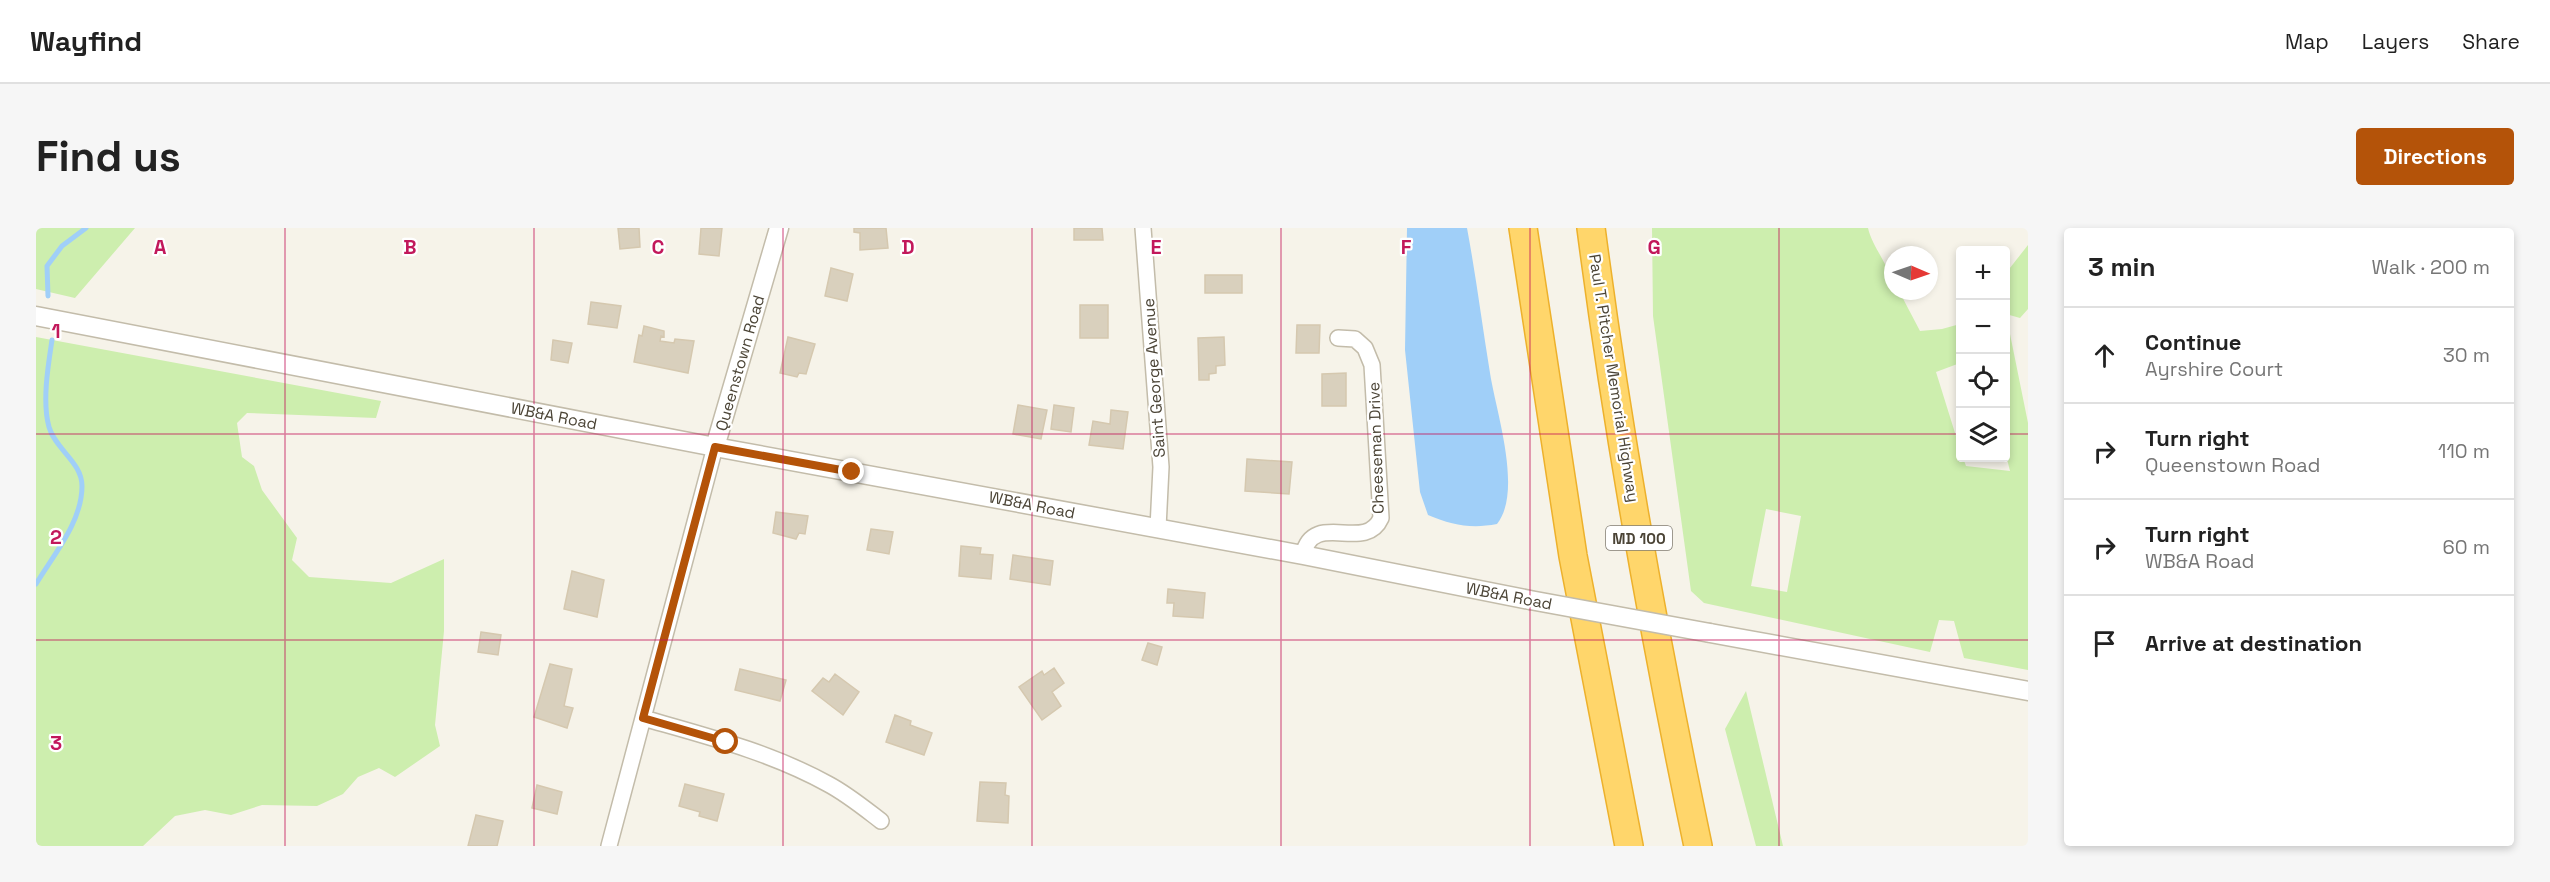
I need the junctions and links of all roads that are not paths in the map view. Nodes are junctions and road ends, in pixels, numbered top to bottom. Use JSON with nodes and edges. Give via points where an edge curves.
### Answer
{"nodes":[{"id":1,"x":779,"y":228,"type":"edge"},
{"id":2,"x":1143,"y":228,"type":"edge"},
{"id":3,"x":1523,"y":228,"type":"edge"},
{"id":4,"x":1591,"y":228,"type":"edge"},
{"id":5,"x":36,"y":316,"type":"edge"},
{"id":6,"x":1338,"y":338,"type":"dead end"},
{"id":7,"x":715,"y":447,"type":"junction"},
{"id":8,"x":1158,"y":528,"type":"junction"},
{"id":9,"x":1303,"y":555,"type":"junction"},
{"id":10,"x":2028,"y":690,"type":"edge"},
{"id":11,"x":643,"y":718,"type":"junction"},
{"id":12,"x":881,"y":821,"type":"dead end"},
{"id":13,"x":609,"y":846,"type":"edge"},
{"id":14,"x":1629,"y":846,"type":"edge"},
{"id":15,"x":1698,"y":846,"type":"edge"}],
"edges":[{"from":1,"to":7,"type":"street","name":"Queenstown Road"},
{"from":2,"to":8,"type":"street","name":"Saint George Avenue","via":[[1161,467]]},
{"from":3,"to":14,"type":"highway","via":[[1573,556]]},
{"from":4,"to":15,"type":"highway","name":"Paul T. Pitcher Memorial Highway","number":"MD 100","via":[[1639,542]]},
{"from":5,"to":7,"type":"street","name":"WB&A Road"},
{"from":6,"to":9,"type":"street","name":"Cheeseman Drive","via":[[1355,339],[1365,348],[1372,365],[1381,518],[1376,528],[1368,532],[1311,537]]},
{"from":7,"to":8,"type":"street","name":"WB&A Road"},
{"from":7,"to":11,"type":"street","name":"Queenstown Road"},
{"from":8,"to":9,"type":"street","name":"WB&A Road"},
{"from":9,"to":10,"type":"street","name":"WB&A Road","bridge":true},
{"from":11,"to":12,"type":"street","via":[[788,764],[829,784]]},
{"from":11,"to":13,"type":"street","name":"Queenstown Road"}]}
